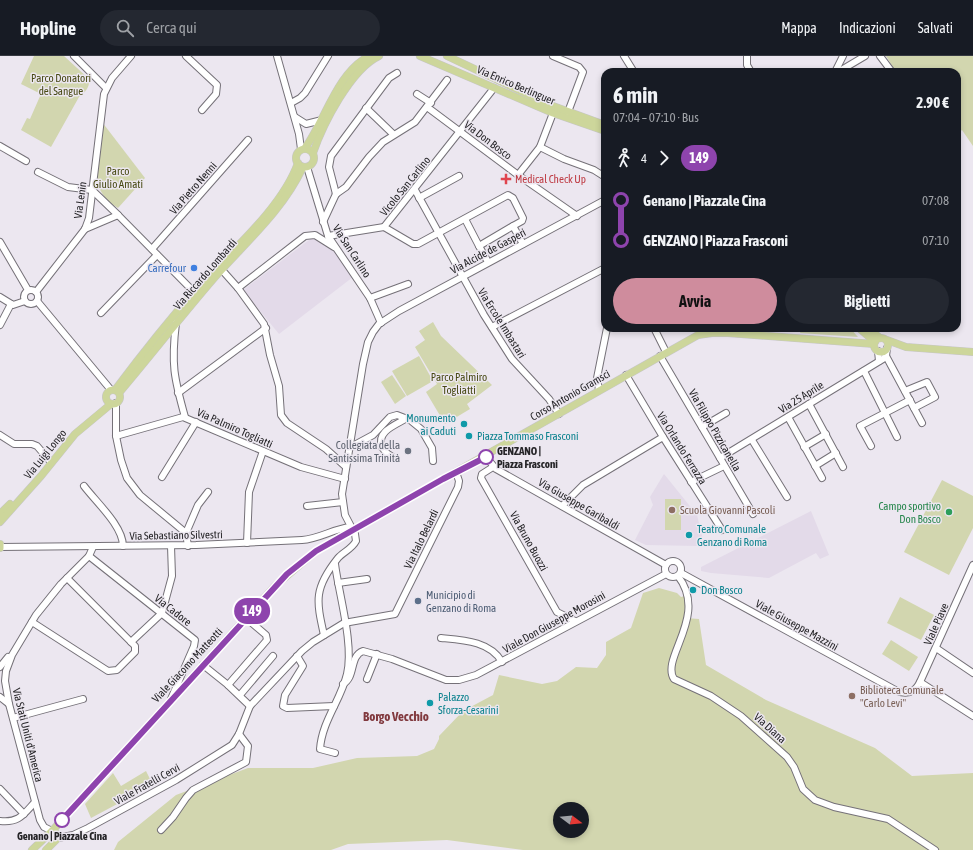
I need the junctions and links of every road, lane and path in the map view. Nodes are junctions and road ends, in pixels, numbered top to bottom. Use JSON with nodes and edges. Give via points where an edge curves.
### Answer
{"nodes":[{"id":1,"x":74,"y":56,"type":"edge"},
{"id":2,"x":131,"y":56,"type":"edge"},
{"id":3,"x":186,"y":56,"type":"edge"},
{"id":4,"x":277,"y":56,"type":"edge"},
{"id":5,"x":328,"y":56,"type":"edge"},
{"id":6,"x":369,"y":56,"type":"edge"},
{"id":7,"x":379,"y":56,"type":"edge"},
{"id":8,"x":420,"y":56,"type":"edge"},
{"id":9,"x":447,"y":56,"type":"edge"},
{"id":10,"x":553,"y":56,"type":"edge"},
{"id":11,"x":624,"y":56,"type":"edge"},
{"id":12,"x":747,"y":56,"type":"edge"},
{"id":13,"x":843,"y":56,"type":"edge"},
{"id":14,"x":865,"y":56,"type":"edge"},
{"id":15,"x":880,"y":56,"type":"edge"},
{"id":16,"x":632,"y":68,"type":"edge"},
{"id":17,"x":749,"y":68,"type":"edge"},
{"id":18,"x":838,"y":68,"type":"edge"},
{"id":19,"x":843,"y":68,"type":"edge"},
{"id":20,"x":889,"y":68,"type":"edge"},
{"id":21,"x":397,"y":73,"type":"dead end"},
{"id":22,"x":447,"y":80,"type":"dead end"},
{"id":23,"x":106,"y":88,"type":"junction"},
{"id":24,"x":491,"y":91,"type":"junction"},
{"id":25,"x":417,"y":94,"type":"dead end"},
{"id":26,"x":291,"y":103,"type":"junction"},
{"id":27,"x":429,"y":105,"type":"junction"},
{"id":28,"x":366,"y":108,"type":"junction"},
{"id":29,"x":202,"y":110,"type":"dead end"},
{"id":30,"x":568,"y":112,"type":"junction"},
{"id":31,"x":553,"y":113,"type":"junction"},
{"id":32,"x":294,"y":116,"type":"junction"},
{"id":33,"x":322,"y":120,"type":"junction"},
{"id":34,"x":601,"y":124,"type":"edge"},
{"id":35,"x":601,"y":130,"type":"edge"},
{"id":36,"x":461,"y":131,"type":"junction"},
{"id":37,"x":393,"y":134,"type":"junction"},
{"id":38,"x":248,"y":140,"type":"dead end"},
{"id":39,"x":0,"y":146,"type":"edge"},
{"id":40,"x":540,"y":147,"type":"junction"},
{"id":41,"x":303,"y":149,"type":"junction"},
{"id":42,"x":313,"y":153,"type":"junction"},
{"id":43,"x":26,"y":161,"type":"dead end"},
{"id":44,"x":303,"y":166,"type":"junction"},
{"id":45,"x":38,"y":172,"type":"dead end"},
{"id":46,"x":601,"y":174,"type":"edge"},
{"id":47,"x":518,"y":175,"type":"junction"},
{"id":48,"x":459,"y":176,"type":"dead end"},
{"id":49,"x":92,"y":190,"type":"junction"},
{"id":50,"x":415,"y":190,"type":"junction"},
{"id":51,"x":336,"y":194,"type":"junction"},
{"id":52,"x":419,"y":198,"type":"junction"},
{"id":53,"x":601,"y":202,"type":"edge"},
{"id":54,"x":118,"y":215,"type":"junction"},
{"id":55,"x":577,"y":216,"type":"junction"},
{"id":56,"x":465,"y":219,"type":"junction"},
{"id":57,"x":323,"y":222,"type":"junction"},
{"id":58,"x":513,"y":226,"type":"junction"},
{"id":59,"x":384,"y":228,"type":"junction"},
{"id":60,"x":85,"y":229,"type":"junction"},
{"id":61,"x":438,"y":234,"type":"junction"},
{"id":62,"x":328,"y":236,"type":"junction"},
{"id":63,"x":0,"y":242,"type":"edge"},
{"id":64,"x":523,"y":244,"type":"junction"},
{"id":65,"x":479,"y":246,"type":"junction"},
{"id":66,"x":335,"y":247,"type":"junction"},
{"id":67,"x":152,"y":249,"type":"junction"},
{"id":68,"x":157,"y":255,"type":"junction"},
{"id":69,"x":488,"y":262,"type":"junction"},
{"id":70,"x":222,"y":270,"type":"junction"},
{"id":71,"x":601,"y":270,"type":"edge"},
{"id":72,"x":463,"y":277,"type":"junction"},
{"id":73,"x":408,"y":284,"type":"dead end"},
{"id":74,"x":238,"y":288,"type":"junction"},
{"id":75,"x":28,"y":290,"type":"junction"},
{"id":76,"x":36,"y":292,"type":"junction"},
{"id":77,"x":194,"y":292,"type":"junction"},
{"id":78,"x":0,"y":297,"type":"edge"},
{"id":79,"x":370,"y":298,"type":"junction"},
{"id":80,"x":37,"y":300,"type":"junction"},
{"id":81,"x":25,"y":301,"type":"junction"},
{"id":82,"x":11,"y":304,"type":"junction"},
{"id":83,"x":101,"y":313,"type":"dead end"},
{"id":84,"x":381,"y":322,"type":"junction"},
{"id":85,"x":176,"y":323,"type":"junction"},
{"id":86,"x":0,"y":325,"type":"edge"},
{"id":87,"x":492,"y":327,"type":"junction"},
{"id":88,"x":266,"y":328,"type":"junction"},
{"id":89,"x":606,"y":332,"type":"edge"},
{"id":90,"x":655,"y":332,"type":"edge"},
{"id":91,"x":867,"y":332,"type":"edge"},
{"id":92,"x":868,"y":332,"type":"edge"},
{"id":93,"x":879,"y":341,"type":"junction"},
{"id":94,"x":863,"y":343,"type":"junction"},
{"id":95,"x":906,"y":347,"type":"junction"},
{"id":96,"x":878,"y":351,"type":"junction"},
{"id":97,"x":887,"y":352,"type":"junction"},
{"id":98,"x":973,"y":352,"type":"edge"},
{"id":99,"x":663,"y":354,"type":"junction"},
{"id":100,"x":879,"y":361,"type":"junction"},
{"id":101,"x":864,"y":371,"type":"junction"},
{"id":102,"x":626,"y":375,"type":"junction"},
{"id":103,"x":599,"y":390,"type":"junction"},
{"id":104,"x":115,"y":391,"type":"junction"},
{"id":105,"x":905,"y":392,"type":"junction"},
{"id":106,"x":178,"y":393,"type":"junction"},
{"id":107,"x":910,"y":400,"type":"junction"},
{"id":108,"x":111,"y":403,"type":"junction"},
{"id":109,"x":809,"y":404,"type":"junction"},
{"id":110,"x":914,"y":408,"type":"junction"},
{"id":111,"x":726,"y":413,"type":"dead end"},
{"id":112,"x":559,"y":414,"type":"junction"},
{"id":113,"x":886,"y":414,"type":"junction"},
{"id":114,"x":185,"y":417,"type":"junction"},
{"id":115,"x":407,"y":418,"type":"junction"},
{"id":116,"x":788,"y":418,"type":"junction"},
{"id":117,"x":196,"y":422,"type":"junction"},
{"id":118,"x":922,"y":423,"type":"dead end"},
{"id":119,"x":702,"y":427,"type":"junction"},
{"id":120,"x":826,"y":434,"type":"junction"},
{"id":121,"x":0,"y":435,"type":"edge"},
{"id":122,"x":116,"y":436,"type":"junction"},
{"id":123,"x":663,"y":437,"type":"junction"},
{"id":124,"x":897,"y":438,"type":"dead end"},
{"id":125,"x":752,"y":440,"type":"junction"},
{"id":126,"x":871,"y":446,"type":"dead end"},
{"id":127,"x":804,"y":447,"type":"junction"},
{"id":128,"x":349,"y":448,"type":"junction"},
{"id":129,"x":263,"y":451,"type":"junction"},
{"id":130,"x":836,"y":454,"type":"junction"},
{"id":131,"x":391,"y":456,"type":"dead end"},
{"id":132,"x":486,"y":457,"type":"junction"},
{"id":133,"x":720,"y":458,"type":"junction"},
{"id":134,"x":49,"y":460,"type":"junction"},
{"id":135,"x":433,"y":461,"type":"dead end"},
{"id":136,"x":724,"y":466,"type":"junction"},
{"id":137,"x":815,"y":466,"type":"junction"},
{"id":138,"x":346,"y":467,"type":"junction"},
{"id":139,"x":493,"y":467,"type":"junction"},
{"id":140,"x":844,"y":467,"type":"dead end"},
{"id":141,"x":456,"y":472,"type":"junction"},
{"id":142,"x":162,"y":477,"type":"dead end"},
{"id":143,"x":822,"y":478,"type":"dead end"},
{"id":144,"x":345,"y":479,"type":"junction"},
{"id":145,"x":692,"y":482,"type":"junction"},
{"id":146,"x":84,"y":486,"type":"dead end"},
{"id":147,"x":208,"y":492,"type":"dead end"},
{"id":148,"x":787,"y":497,"type":"dead end"},
{"id":149,"x":342,"y":502,"type":"junction"},
{"id":150,"x":307,"y":506,"type":"dead end"},
{"id":151,"x":562,"y":506,"type":"junction"},
{"id":152,"x":0,"y":514,"type":"edge"},
{"id":153,"x":752,"y":514,"type":"dead end"},
{"id":154,"x":0,"y":522,"type":"edge"},
{"id":155,"x":352,"y":529,"type":"junction"},
{"id":156,"x":722,"y":530,"type":"dead end"},
{"id":157,"x":186,"y":533,"type":"junction"},
{"id":158,"x":247,"y":543,"type":"junction"},
{"id":159,"x":0,"y":544,"type":"edge"},
{"id":160,"x":93,"y":546,"type":"junction"},
{"id":161,"x":123,"y":546,"type":"junction"},
{"id":162,"x":171,"y":546,"type":"junction"},
{"id":163,"x":188,"y":546,"type":"junction"},
{"id":164,"x":0,"y":548,"type":"edge"},
{"id":165,"x":89,"y":556,"type":"junction"},
{"id":166,"x":335,"y":564,"type":"junction"},
{"id":167,"x":666,"y":565,"type":"junction"},
{"id":168,"x":973,"y":565,"type":"edge"},
{"id":169,"x":666,"y":574,"type":"junction"},
{"id":170,"x":680,"y":574,"type":"junction"},
{"id":171,"x":67,"y":578,"type":"junction"},
{"id":172,"x":367,"y":579,"type":"dead end"},
{"id":173,"x":338,"y":583,"type":"junction"},
{"id":174,"x":162,"y":613,"type":"junction"},
{"id":175,"x":246,"y":618,"type":"junction"},
{"id":176,"x":575,"y":621,"type":"junction"},
{"id":177,"x":32,"y":622,"type":"junction"},
{"id":178,"x":344,"y":622,"type":"junction"},
{"id":179,"x":324,"y":635,"type":"junction"},
{"id":180,"x":441,"y":638,"type":"dead end"},
{"id":181,"x":131,"y":642,"type":"junction"},
{"id":182,"x":17,"y":646,"type":"junction"},
{"id":183,"x":936,"y":648,"type":"junction"},
{"id":184,"x":377,"y":654,"type":"junction"},
{"id":185,"x":273,"y":656,"type":"dead end"},
{"id":186,"x":297,"y":656,"type":"junction"},
{"id":187,"x":502,"y":662,"type":"junction"},
{"id":188,"x":203,"y":665,"type":"junction"},
{"id":189,"x":0,"y":667,"type":"edge"},
{"id":190,"x":973,"y":673,"type":"edge"},
{"id":191,"x":367,"y":679,"type":"dead end"},
{"id":192,"x":346,"y":682,"type":"junction"},
{"id":193,"x":920,"y":682,"type":"junction"},
{"id":194,"x":228,"y":684,"type":"junction"},
{"id":195,"x":2,"y":685,"type":"edge"},
{"id":196,"x":914,"y":690,"type":"joint"},
{"id":197,"x":240,"y":695,"type":"junction"},
{"id":198,"x":0,"y":697,"type":"edge"},
{"id":199,"x":83,"y":699,"type":"dead end"},
{"id":200,"x":171,"y":699,"type":"junction"},
{"id":201,"x":9,"y":704,"type":"junction"},
{"id":202,"x":250,"y":706,"type":"junction"},
{"id":203,"x":334,"y":706,"type":"junction"},
{"id":204,"x":973,"y":716,"type":"edge"},
{"id":205,"x":13,"y":718,"type":"junction"},
{"id":206,"x":239,"y":734,"type":"junction"},
{"id":207,"x":335,"y":753,"type":"dead end"},
{"id":208,"x":0,"y":789,"type":"edge"},
{"id":209,"x":35,"y":802,"type":"junction"},
{"id":210,"x":24,"y":814,"type":"junction"},
{"id":211,"x":0,"y":816,"type":"edge"},
{"id":212,"x":3,"y":821,"type":"edge"},
{"id":213,"x":161,"y":830,"type":"dead end"},
{"id":214,"x":52,"y":831,"type":"junction"},
{"id":215,"x":58,"y":838,"type":"junction"},
{"id":216,"x":32,"y":850,"type":"edge"},
{"id":217,"x":46,"y":850,"type":"edge"},
{"id":218,"x":935,"y":850,"type":"edge"}],
"edges":[{"from":1,"to":23,"type":"street"},
{"from":2,"to":23,"type":"street","name":"Via Lenin"},
{"from":3,"to":29,"type":"street","via":[[217,85],[216,94]]},
{"from":4,"to":26,"type":"street"},
{"from":5,"to":26,"type":"street","via":[[305,93]]},
{"from":6,"to":33,"type":"main road","via":[[348,74]]},
{"from":7,"to":42,"type":"main road","via":[[362,68],[350,83],[320,135]]},
{"from":8,"to":24,"type":"main road","name":"Via Enrico Berlinguer"},
{"from":9,"to":30,"type":"main road","name":"Via Enrico Berlinguer"},
{"from":10,"to":30,"type":"street","via":[[579,67],[583,72]]},
{"from":11,"to":16,"type":"street"},
{"from":12,"to":17,"type":"street"},
{"from":13,"to":18,"type":"street"},
{"from":14,"to":19,"type":"street"},
{"from":15,"to":20,"type":"street"},
{"from":21,"to":28,"type":"street","via":[[389,78]]},
{"from":22,"to":27,"type":"street"},
{"from":23,"to":49,"type":"street","name":"Via Lenin","via":[[102,100]]},
{"from":24,"to":31,"type":"main road","name":"Via Enrico Berlinguer"},
{"from":24,"to":36,"type":"street","name":"Vicolo San Carlino"},
{"from":25,"to":27,"type":"street","name":"Via Don Bosco"},
{"from":26,"to":32,"type":"street"},
{"from":27,"to":36,"type":"street","name":"Via Don Bosco"},
{"from":27,"to":37,"type":"street","via":[[411,125]]},
{"from":28,"to":37,"type":"street"},
{"from":28,"to":51,"type":"street","via":[[330,158],[329,167]]},
{"from":30,"to":34,"type":"main road","name":"Via Enrico Berlinguer"},
{"from":31,"to":35,"type":"main road","name":"Via Enrico Berlinguer"},
{"from":31,"to":40,"type":"street"},
{"from":32,"to":33,"type":"street","via":[[306,124]]},
{"from":32,"to":41,"type":"street"},
{"from":33,"to":41,"type":"main road"},
{"from":36,"to":47,"type":"street","name":"Via Don Bosco"},
{"from":36,"to":50,"type":"street","name":"Vicolo San Carlino"},
{"from":37,"to":51,"type":"street","via":[[378,146],[346,187]]},
{"from":38,"to":67,"type":"street","name":"Via Pietro Nenni"},
{"from":39,"to":43,"type":"street"},
{"from":40,"to":46,"type":"street"},
{"from":40,"to":47,"type":"street"},
{"from":41,"to":42,"type":"main road"},
{"from":41,"to":44,"type":"main road","via":[[296,155]]},
{"from":42,"to":44,"type":"main road","via":[[314,161]]},
{"from":44,"to":57,"type":"street","name":"Via San Carlino"},
{"from":44,"to":70,"type":"main road","name":"Via Riccardo Lombardi","via":[[273,214]]},
{"from":44,"to":77,"type":"main road","name":"Via Riccardo Lombardi","via":[[267,212]]},
{"from":45,"to":49,"type":"street","via":[[68,187]]},
{"from":47,"to":55,"type":"street","name":"Via Don Bosco"},
{"from":48,"to":52,"type":"street"},
{"from":49,"to":54,"type":"street"},
{"from":49,"to":60,"type":"street","name":"Via Lenin"},
{"from":50,"to":52,"type":"street","name":"Via Ercole Imbastari"},
{"from":50,"to":59,"type":"street","name":"Vicolo San Carlino"},
{"from":51,"to":57,"type":"street"},
{"from":52,"to":61,"type":"street","name":"Via Ercole Imbastari"},
{"from":53,"to":55,"type":"street","name":"Via Alcide de Gasperi"},
{"from":54,"to":60,"type":"street"},
{"from":54,"to":67,"type":"street"},
{"from":55,"to":64,"type":"street","name":"Via Alcide de Gasperi"},
{"from":56,"to":58,"type":"street","via":[[509,195],[514,199],[523,218]]},
{"from":56,"to":61,"type":"street"},
{"from":56,"to":65,"type":"street"},
{"from":57,"to":62,"type":"street","name":"Via San Carlino"},
{"from":58,"to":64,"type":"street"},
{"from":58,"to":65,"type":"street"},
{"from":59,"to":61,"type":"street","via":[[417,244]]},
{"from":59,"to":62,"type":"street","name":"Vicolo San Carlino"},
{"from":60,"to":76,"type":"street","name":"Via Lenin"},
{"from":61,"to":72,"type":"street","name":"Via Ercole Imbastari"},
{"from":62,"to":66,"type":"street","name":"Via San Carlino"},
{"from":63,"to":75,"type":"street"},
{"from":64,"to":69,"type":"street","name":"Via Alcide de Gasperi"},
{"from":65,"to":69,"type":"street"},
{"from":66,"to":74,"type":"street","via":[[315,235],[305,236]]},
{"from":66,"to":79,"type":"street","name":"Via San Carlino"},
{"from":67,"to":68,"type":"street"},
{"from":68,"to":77,"type":"street"},
{"from":68,"to":83,"type":"street"},
{"from":69,"to":72,"type":"street","name":"Via Alcide de Gasperi"},
{"from":70,"to":74,"type":"street"},
{"from":70,"to":85,"type":"main road","name":"Via Riccardo Lombardi"},
{"from":71,"to":87,"type":"street"},
{"from":72,"to":84,"type":"street","name":"Via Alcide de Gasperi","via":[[402,308]]},
{"from":72,"to":87,"type":"street","name":"Via Ercole Imbastari"},
{"from":73,"to":79,"type":"street"},
{"from":74,"to":88,"type":"street"},
{"from":75,"to":76,"type":"street"},
{"from":75,"to":81,"type":"street","via":[[24,295]]},
{"from":76,"to":80,"type":"street"},
{"from":77,"to":104,"type":"main road","name":"Via Riccardo Lombardi"},
{"from":78,"to":82,"type":"street"},
{"from":79,"to":84,"type":"street","name":"Via San Carlino"},
{"from":80,"to":81,"type":"street","via":[[31,304]]},
{"from":80,"to":104,"type":"street"},
{"from":81,"to":82,"type":"street"},
{"from":82,"to":86,"type":"street"},
{"from":84,"to":128,"type":"street","via":[[367,346]]},
{"from":85,"to":104,"type":"main road","name":"Via Riccardo Lombardi"},
{"from":85,"to":106,"type":"street","via":[[173,363]]},
{"from":87,"to":112,"type":"street","name":"Via Ercole Imbastari","via":[[516,365],[547,396]]},
{"from":88,"to":106,"type":"street"},
{"from":88,"to":138,"type":"street","via":[[279,388],[281,415]]},
{"from":89,"to":103,"type":"street","via":[[597,378]]},
{"from":90,"to":99,"type":"street","name":"Via Filippo Pizzicanella"},
{"from":91,"to":94,"type":"main road"},
{"from":92,"to":93,"type":"main road"},
{"from":93,"to":94,"type":"main road","name":"Corso Antonio Gramsci"},
{"from":93,"to":95,"type":"main road"},
{"from":93,"to":96,"type":"main road"},
{"from":93,"to":97,"type":"main road"},
{"from":94,"to":99,"type":"main road","name":"Corso Antonio Gramsci","via":[[712,333],[694,337]]},
{"from":95,"to":97,"type":"main road"},
{"from":95,"to":98,"type":"main road"},
{"from":96,"to":97,"type":"main road"},
{"from":96,"to":100,"type":"street"},
{"from":97,"to":100,"type":"street","name":"Via 25 Aprile"},
{"from":97,"to":105,"type":"street"},
{"from":99,"to":102,"type":"main road","name":"Corso Antonio Gramsci"},
{"from":99,"to":119,"type":"street","name":"Via Filippo Pizzicanella"},
{"from":100,"to":101,"type":"street","name":"Via 25 Aprile"},
{"from":101,"to":109,"type":"street","name":"Via 25 Aprile"},
{"from":101,"to":113,"type":"street"},
{"from":102,"to":103,"type":"main road","name":"Corso Antonio Gramsci"},
{"from":102,"to":123,"type":"street","name":"Via Orlando Ferrazza"},
{"from":103,"to":112,"type":"main road","name":"Corso Antonio Gramsci"},
{"from":104,"to":108,"type":"main road","via":[[120,398]]},
{"from":104,"to":108,"type":"main road","via":[[106,395]]},
{"from":105,"to":107,"type":"street"},
{"from":105,"to":110,"type":"street","via":[[927,382],[935,397]]},
{"from":106,"to":114,"type":"street"},
{"from":107,"to":110,"type":"street"},
{"from":107,"to":113,"type":"street"},
{"from":108,"to":122,"type":"street"},
{"from":108,"to":134,"type":"main road","name":"Via Luigi Longo","via":[[73,429]]},
{"from":108,"to":154,"type":"main road","name":"Via Luigi Longo","via":[[75,434]]},
{"from":109,"to":116,"type":"street","name":"Via 25 Aprile"},
{"from":109,"to":120,"type":"street"},
{"from":110,"to":118,"type":"street"},
{"from":111,"to":119,"type":"street"},
{"from":112,"to":132,"type":"main road","name":"Corso Antonio Gramsci"},
{"from":113,"to":124,"type":"street"},
{"from":113,"to":126,"type":"street","via":[[860,426]]},
{"from":114,"to":117,"type":"street","name":"Via Palmiro Togliatti"},
{"from":114,"to":122,"type":"street","name":"Via Palmiro Togliatti"},
{"from":115,"to":128,"type":"street","via":[[391,416],[373,435]]},
{"from":115,"to":131,"type":"street","via":[[386,430],[382,436],[382,445]]},
{"from":115,"to":135,"type":"street","via":[[423,432],[432,448]]},
{"from":116,"to":125,"type":"street","name":"Via 25 Aprile"},
{"from":116,"to":127,"type":"street"},
{"from":117,"to":129,"type":"street","name":"Via Palmiro Togliatti"},
{"from":117,"to":142,"type":"street"},
{"from":119,"to":133,"type":"street","name":"Via Filippo Pizzicanella"},
{"from":120,"to":127,"type":"street"},
{"from":120,"to":130,"type":"street"},
{"from":121,"to":134,"type":"street","via":[[14,444],[38,446]]},
{"from":122,"to":157,"type":"street","via":[[122,464],[132,485],[140,495]]},
{"from":123,"to":145,"type":"street","name":"Via Orlando Ferrazza"},
{"from":123,"to":151,"type":"street","via":[[583,485],[572,493]]},
{"from":125,"to":133,"type":"street","name":"Via 25 Aprile"},
{"from":125,"to":148,"type":"street"},
{"from":127,"to":137,"type":"street"},
{"from":128,"to":138,"type":"street"},
{"from":129,"to":144,"type":"street","name":"Via Palmiro Togliatti","via":[[312,471]]},
{"from":129,"to":158,"type":"street","via":[[249,492]]},
{"from":130,"to":137,"type":"street"},
{"from":130,"to":140,"type":"street"},
{"from":132,"to":139,"type":"street","name":"Via Giuseppe Garibaldi"},
{"from":132,"to":141,"type":"main road","name":"Corso Antonio Gramsci"},
{"from":133,"to":136,"type":"street","name":"Via Filippo Pizzicanella"},
{"from":134,"to":152,"type":"main road","name":"Via Luigi Longo"},
{"from":136,"to":145,"type":"street"},
{"from":136,"to":153,"type":"street","name":"Via Filippo Pizzicanella"},
{"from":137,"to":143,"type":"street"},
{"from":138,"to":144,"type":"street"},
{"from":139,"to":151,"type":"street","name":"Via Giuseppe Garibaldi"},
{"from":139,"to":176,"type":"street","name":"Via Bruno Buozzi","via":[[482,474],[481,478],[557,612]]},
{"from":141,"to":155,"type":"main road","name":"Viale Giacomo Matteotti"},
{"from":141,"to":178,"type":"street","name":"Via Italo Belardi","via":[[458,486],[395,614]]},
{"from":144,"to":149,"type":"street"},
{"from":145,"to":156,"type":"street","name":"Via Orlando Ferrazza"},
{"from":146,"to":161,"type":"street","via":[[118,528]]},
{"from":147,"to":157,"type":"street","via":[[194,512]]},
{"from":149,"to":150,"type":"street"},
{"from":149,"to":155,"type":"street"},
{"from":151,"to":167,"type":"street","name":"Via Giuseppe Garibaldi"},
{"from":155,"to":158,"type":"street","name":"Via Sebastiano Silvestri","via":[[340,529],[309,540]]},
{"from":155,"to":166,"type":"street","via":[[356,541]]},
{"from":155,"to":175,"type":"main road","name":"Viale Giacomo Matteotti","via":[[308,557],[278,582]]},
{"from":157,"to":163,"type":"street"},
{"from":158,"to":163,"type":"street","name":"Via Sebastiano Silvestri"},
{"from":159,"to":164,"type":"main road"},
{"from":160,"to":161,"type":"street","name":"Via Sebastiano Silvestri"},
{"from":160,"to":164,"type":"street","name":"Via Sebastiano Silvestri"},
{"from":160,"to":165,"type":"street","name":"Via Stati Uniti d'America"},
{"from":161,"to":162,"type":"street","name":"Via Sebastiano Silvestri"},
{"from":162,"to":163,"type":"street","name":"Via Sebastiano Silvestri"},
{"from":162,"to":174,"type":"street","via":[[172,576]]},
{"from":165,"to":171,"type":"street","name":"Via Stati Uniti d'America"},
{"from":165,"to":174,"type":"street","name":"Via Cadore"},
{"from":166,"to":173,"type":"street"},
{"from":166,"to":179,"type":"street","via":[[324,579],[318,596]]},
{"from":167,"to":169,"type":"street"},
{"from":167,"to":170,"type":"street","via":[[670,561],[677,561],[681,566]]},
{"from":168,"to":183,"type":"street","name":"Viale Piave"},
{"from":169,"to":170,"type":"street","via":[[671,577]]},
{"from":169,"to":176,"type":"street","name":"Viale Don Giuseppe Morosini"},
{"from":170,"to":196,"type":"street","name":"Viale Giuseppe Mazzini","via":[[904,693]]},
{"from":170,"to":218,"type":"street","name":"Via Diana","via":[[687,592],[689,608],[684,633],[671,667],[674,679],[711,696],[741,716],[787,757],[803,789],[815,800],[888,819]]},
{"from":171,"to":177,"type":"street","name":"Via Stati Uniti d'America"},
{"from":171,"to":181,"type":"street"},
{"from":172,"to":173,"type":"street"},
{"from":173,"to":178,"type":"street"},
{"from":174,"to":181,"type":"street"},
{"from":174,"to":200,"type":"street","name":"Via Cadore","via":[[195,642]]},
{"from":175,"to":188,"type":"main road","name":"Viale Giacomo Matteotti"},
{"from":175,"to":194,"type":"street","via":[[266,636],[267,640]]},
{"from":176,"to":187,"type":"street","name":"Viale Don Giuseppe Morosini"},
{"from":177,"to":181,"type":"street","via":[[112,672],[136,649]]},
{"from":177,"to":182,"type":"street","name":"Via Stati Uniti d'America"},
{"from":178,"to":179,"type":"street"},
{"from":178,"to":192,"type":"street","via":[[348,667]]},
{"from":179,"to":186,"type":"street"},
{"from":180,"to":187,"type":"street","via":[[488,647]]},
{"from":182,"to":189,"type":"street"},
{"from":182,"to":195,"type":"street","name":"Via Stati Uniti d'America","via":[[6,668]]},
{"from":183,"to":190,"type":"street"},
{"from":183,"to":193,"type":"street","name":"Viale Piave"},
{"from":184,"to":187,"type":"street","name":"Viale Don Giuseppe Morosini","via":[[449,681],[476,675]]},
{"from":184,"to":191,"type":"street"},
{"from":184,"to":192,"type":"street","via":[[365,651],[358,654]]},
{"from":185,"to":197,"type":"street"},
{"from":186,"to":202,"type":"street"},
{"from":186,"to":203,"type":"street","via":[[303,666],[285,695],[284,707]]},
{"from":188,"to":194,"type":"street"},
{"from":188,"to":200,"type":"main road","name":"Viale Giacomo Matteotti"},
{"from":192,"to":203,"type":"street"},
{"from":193,"to":196,"type":"street","name":"Viale Piave"},
{"from":193,"to":204,"type":"street"},
{"from":194,"to":197,"type":"street"},
{"from":195,"to":201,"type":"street","name":"Via Stati Uniti d'America"},
{"from":197,"to":202,"type":"street"},
{"from":198,"to":201,"type":"street"},
{"from":199,"to":205,"type":"street"},
{"from":200,"to":214,"type":"main road","name":"Viale Giacomo Matteotti"},
{"from":201,"to":205,"type":"street","name":"Via Stati Uniti d'America"},
{"from":202,"to":206,"type":"street","name":"Viale Fratelli Cervi"},
{"from":203,"to":207,"type":"street","via":[[324,727],[320,749]]},
{"from":205,"to":209,"type":"street","name":"Via Stati Uniti d'America"},
{"from":206,"to":213,"type":"street","via":[[246,744],[248,757],[245,762],[193,790]]},
{"from":206,"to":215,"type":"street","name":"Viale Fratelli Cervi","via":[[232,745],[176,780],[84,830]]},
{"from":208,"to":210,"type":"street"},
{"from":209,"to":210,"type":"street"},
{"from":209,"to":214,"type":"street","name":"Via Stati Uniti d'America","via":[[41,823]]},
{"from":210,"to":212,"type":"street","via":[[15,821]]},
{"from":211,"to":212,"type":"street"},
{"from":214,"to":215,"type":"main road"},
{"from":214,"to":216,"type":"main road","name":"Viale Giacomo Matteotti"},
{"from":215,"to":217,"type":"main road"}]}
